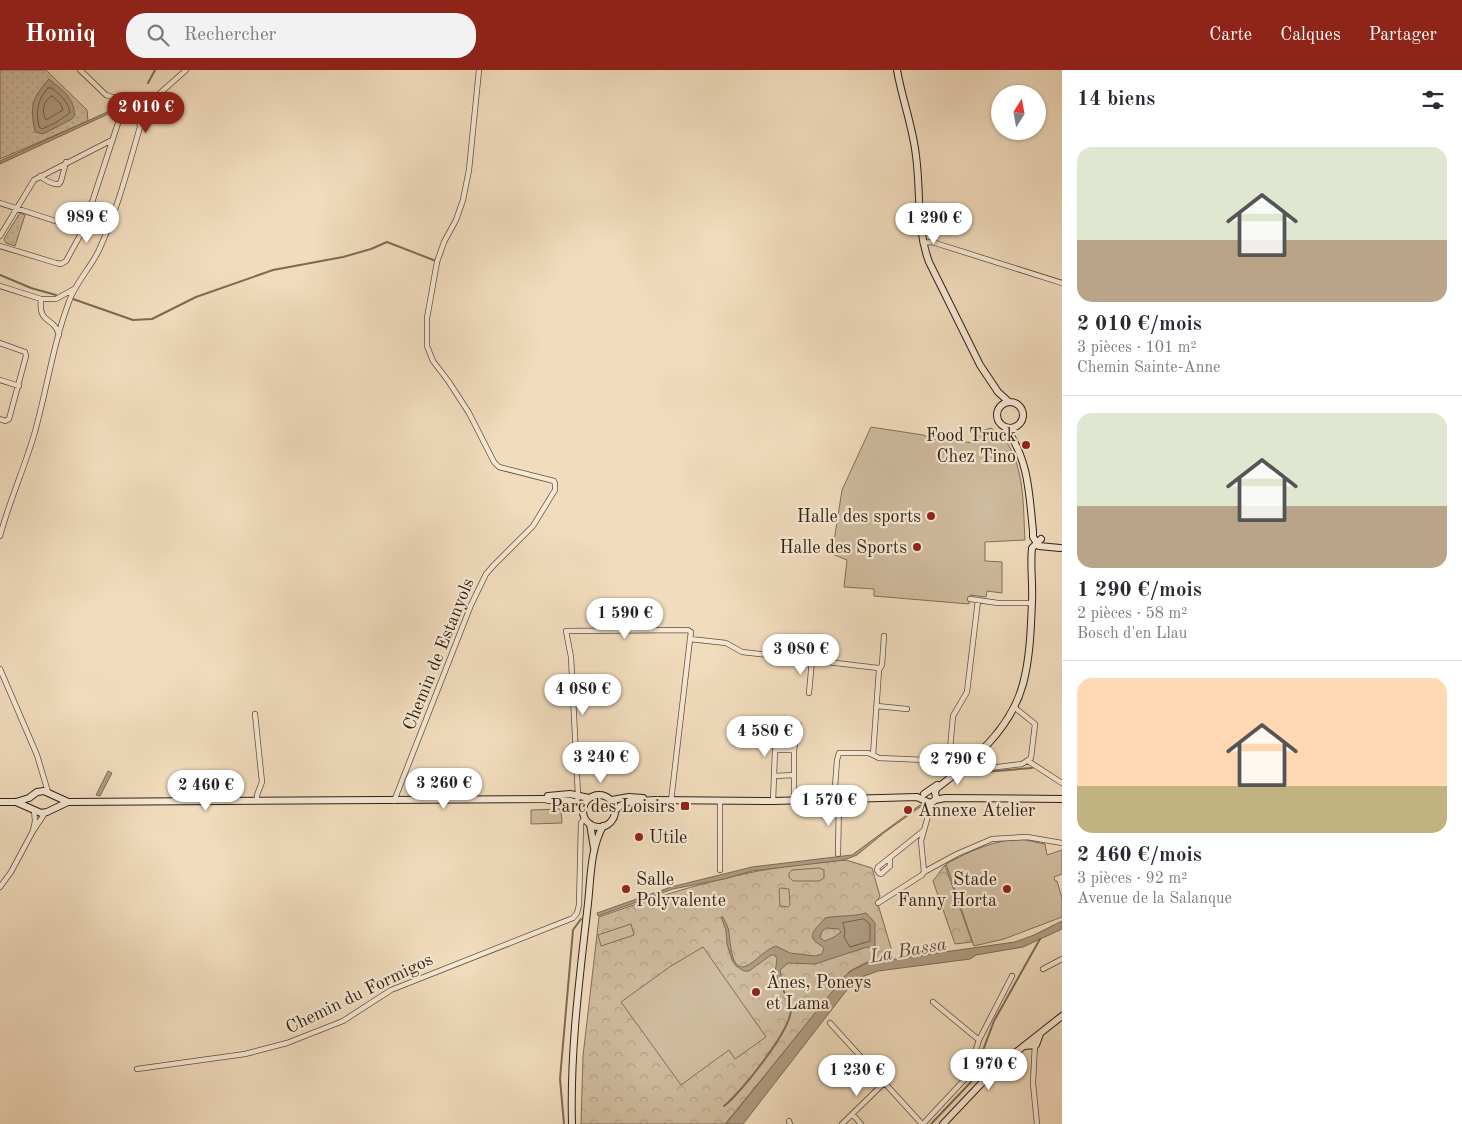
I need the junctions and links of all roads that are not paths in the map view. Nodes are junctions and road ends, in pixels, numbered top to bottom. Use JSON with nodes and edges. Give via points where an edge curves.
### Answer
{"nodes":[{"id":1,"x":80,"y":70,"type":"edge"},
{"id":2,"x":186,"y":70,"type":"edge"},
{"id":3,"x":479,"y":70,"type":"edge"},
{"id":4,"x":898,"y":72,"type":"edge"},
{"id":5,"x":112,"y":97,"type":"junction"},
{"id":6,"x":124,"y":97,"type":"junction"},
{"id":7,"x":139,"y":99,"type":"junction"},
{"id":8,"x":150,"y":102,"type":"junction"},
{"id":9,"x":123,"y":105,"type":"junction"},
{"id":10,"x":139,"y":106,"type":"junction"},
{"id":11,"x":130,"y":111,"type":"junction"},
{"id":12,"x":120,"y":117,"type":"junction"},
{"id":13,"x":140,"y":127,"type":"junction"},
{"id":14,"x":112,"y":140,"type":"junction"},
{"id":15,"x":103,"y":144,"type":"junction"},
{"id":16,"x":108,"y":152,"type":"junction"},
{"id":17,"x":66,"y":162,"type":"junction"},
{"id":18,"x":40,"y":176,"type":"junction"},
{"id":19,"x":0,"y":203,"type":"edge"},
{"id":20,"x":16,"y":208,"type":"junction"},
{"id":21,"x":83,"y":230,"type":"junction"},
{"id":22,"x":0,"y":236,"type":"edge"},
{"id":23,"x":922,"y":242,"type":"junction"},
{"id":24,"x":0,"y":246,"type":"edge"},
{"id":25,"x":1062,"y":283,"type":"edge"},
{"id":26,"x":0,"y":286,"type":"edge"},
{"id":27,"x":74,"y":289,"type":"junction"},
{"id":28,"x":41,"y":299,"type":"junction"},
{"id":29,"x":59,"y":336,"type":"junction"},
{"id":30,"x":0,"y":343,"type":"edge"},
{"id":31,"x":0,"y":380,"type":"edge"},
{"id":32,"x":19,"y":386,"type":"junction"},
{"id":33,"x":998,"y":392,"type":"junction"},
{"id":34,"x":1008,"y":402,"type":"junction"},
{"id":35,"x":1001,"y":406,"type":"junction"},
{"id":36,"x":0,"y":419,"type":"edge"},
{"id":37,"x":1015,"y":427,"type":"junction"},
{"id":38,"x":1006,"y":428,"type":"junction"},
{"id":39,"x":1014,"y":439,"type":"junction"},
{"id":40,"x":0,"y":536,"type":"edge"},
{"id":41,"x":1040,"y":544,"type":"junction"},
{"id":42,"x":1061,"y":549,"type":"edge"},
{"id":43,"x":1032,"y":563,"type":"junction"},
{"id":44,"x":970,"y":599,"type":"dead end"},
{"id":45,"x":978,"y":600,"type":"junction"},
{"id":46,"x":1032,"y":603,"type":"junction"},
{"id":47,"x":884,"y":636,"type":"dead end"},
{"id":48,"x":690,"y":639,"type":"junction"},
{"id":49,"x":812,"y":660,"type":"junction"},
{"id":50,"x":0,"y":669,"type":"edge"},
{"id":51,"x":879,"y":670,"type":"junction"},
{"id":52,"x":810,"y":693,"type":"dead end"},
{"id":53,"x":877,"y":706,"type":"junction"},
{"id":54,"x":1014,"y":707,"type":"junction"},
{"id":55,"x":907,"y":709,"type":"dead end"},
{"id":56,"x":255,"y":714,"type":"dead end"},
{"id":57,"x":799,"y":725,"type":"dead end"},
{"id":58,"x":794,"y":750,"type":"junction"},
{"id":59,"x":873,"y":755,"type":"junction"},
{"id":60,"x":1028,"y":761,"type":"junction"},
{"id":61,"x":949,"y":762,"type":"junction"},
{"id":62,"x":965,"y":765,"type":"junction"},
{"id":63,"x":794,"y":775,"type":"junction"},
{"id":64,"x":43,"y":776,"type":"junction"},
{"id":65,"x":774,"y":776,"type":"junction"},
{"id":66,"x":1062,"y":783,"type":"edge"},
{"id":67,"x":35,"y":794,"type":"junction"},
{"id":68,"x":50,"y":794,"type":"junction"},
{"id":69,"x":932,"y":797,"type":"junction"},
{"id":70,"x":589,"y":798,"type":"junction"},
{"id":71,"x":577,"y":799,"type":"junction"},
{"id":72,"x":1062,"y":799,"type":"edge"},
{"id":73,"x":612,"y":800,"type":"junction"},
{"id":74,"x":654,"y":800,"type":"junction"},
{"id":75,"x":671,"y":800,"type":"junction"},
{"id":76,"x":720,"y":800,"type":"junction"},
{"id":77,"x":836,"y":800,"type":"junction"},
{"id":78,"x":257,"y":801,"type":"junction"},
{"id":79,"x":394,"y":801,"type":"junction"},
{"id":80,"x":773,"y":801,"type":"junction"},
{"id":81,"x":794,"y":801,"type":"junction"},
{"id":82,"x":0,"y":802,"type":"edge"},
{"id":83,"x":16,"y":802,"type":"junction"},
{"id":84,"x":68,"y":802,"type":"junction"},
{"id":85,"x":584,"y":807,"type":"junction"},
{"id":86,"x":34,"y":809,"type":"junction"},
{"id":87,"x":52,"y":809,"type":"junction"},
{"id":88,"x":616,"y":810,"type":"junction"},
{"id":89,"x":45,"y":813,"type":"junction"},
{"id":90,"x":585,"y":818,"type":"junction"},
{"id":91,"x":590,"y":824,"type":"junction"},
{"id":92,"x":603,"y":826,"type":"junction"},
{"id":93,"x":33,"y":831,"type":"junction"},
{"id":94,"x":923,"y":831,"type":"junction"},
{"id":95,"x":1062,"y":843,"type":"edge"},
{"id":96,"x":594,"y":851,"type":"junction"},
{"id":97,"x":838,"y":854,"type":"dead end"},
{"id":98,"x":890,"y":858,"type":"dead end"},
{"id":99,"x":720,"y":870,"type":"dead end"},
{"id":100,"x":924,"y":872,"type":"junction"},
{"id":101,"x":0,"y":888,"type":"edge"},
{"id":102,"x":878,"y":903,"type":"dead end"},
{"id":103,"x":1062,"y":959,"type":"edge"},
{"id":104,"x":1043,"y":969,"type":"dead end"},
{"id":105,"x":1012,"y":976,"type":"dead end"},
{"id":106,"x":934,"y":1002,"type":"dead end"},
{"id":107,"x":1062,"y":1016,"type":"edge"},
{"id":108,"x":830,"y":1023,"type":"dead end"},
{"id":109,"x":979,"y":1040,"type":"junction"},
{"id":110,"x":1034,"y":1042,"type":"junction"},
{"id":111,"x":137,"y":1069,"type":"dead end"},
{"id":112,"x":884,"y":1083,"type":"junction"},
{"id":113,"x":853,"y":1115,"type":"junction"},
{"id":114,"x":572,"y":1124,"type":"edge"},
{"id":115,"x":842,"y":1124,"type":"edge"},
{"id":116,"x":861,"y":1124,"type":"edge"},
{"id":117,"x":923,"y":1124,"type":"edge"},
{"id":118,"x":943,"y":1124,"type":"edge"},
{"id":119,"x":1037,"y":1124,"type":"edge"}],
"edges":[{"from":1,"to":5,"type":"street"},
{"from":2,"to":8,"type":"street"},
{"from":3,"to":79,"type":"street","name":"Chemin de Estanyols","via":[[469,170],[456,220],[437,262],[427,318],[427,346],[433,361],[470,413],[494,462],[499,467],[554,481],[555,484],[533,526],[486,574]]},
{"from":4,"to":23,"type":"main road","via":[[916,154]]},
{"from":5,"to":6,"type":"street"},
{"from":5,"to":9,"type":"street"},
{"from":6,"to":7,"type":"street","via":[[129,94]]},
{"from":6,"to":9,"type":"street"},
{"from":7,"to":8,"type":"street"},
{"from":7,"to":10,"type":"street"},
{"from":8,"to":10,"type":"street"},
{"from":9,"to":11,"type":"street"},
{"from":9,"to":12,"type":"street"},
{"from":10,"to":11,"type":"street"},
{"from":10,"to":13,"type":"street"},
{"from":11,"to":12,"type":"street"},
{"from":11,"to":13,"type":"street","via":[[140,121]]},
{"from":12,"to":14,"type":"street"},
{"from":13,"to":27,"type":"street","via":[[106,234],[98,253]]},
{"from":14,"to":15,"type":"street"},
{"from":14,"to":16,"type":"street"},
{"from":15,"to":16,"type":"street"},
{"from":15,"to":17,"type":"street"},
{"from":16,"to":21,"type":"street"},
{"from":17,"to":18,"type":"street"},
{"from":17,"to":18,"type":"street","via":[[59,184]]},
{"from":18,"to":20,"type":"street"},
{"from":19,"to":20,"type":"street"},
{"from":20,"to":21,"type":"street"},
{"from":20,"to":22,"type":"street"},
{"from":21,"to":24,"type":"street","via":[[66,261],[61,264]]},
{"from":23,"to":25,"type":"street","via":[[932,242]]},
{"from":23,"to":33,"type":"main road","via":[[980,365]]},
{"from":26,"to":28,"type":"street"},
{"from":27,"to":28,"type":"street","via":[[56,299]]},
{"from":27,"to":29,"type":"street"},
{"from":28,"to":29,"type":"street","via":[[42,316],[57,328]]},
{"from":29,"to":40,"type":"street","via":[[34,435]]},
{"from":30,"to":32,"type":"street","via":[[25,352]]},
{"from":31,"to":32,"type":"street"},
{"from":32,"to":36,"type":"street","via":[[9,419]]},
{"from":33,"to":34,"type":"main road"},
{"from":33,"to":35,"type":"main road"},
{"from":34,"to":35,"type":"main road"},
{"from":34,"to":37,"type":"main road","via":[[1018,405],[1023,414]]},
{"from":35,"to":38,"type":"main road","via":[[998,420]]},
{"from":37,"to":38,"type":"main road"},
{"from":37,"to":39,"type":"main road"},
{"from":38,"to":39,"type":"main road"},
{"from":39,"to":41,"type":"main road","via":[[1026,469],[1033,531]]},
{"from":41,"to":42,"type":"main road"},
{"from":41,"to":43,"type":"main road","via":[[1035,549]]},
{"from":41,"to":43,"type":"main road","via":[[1032,548]]},
{"from":43,"to":46,"type":"main road"},
{"from":44,"to":45,"type":"street"},
{"from":45,"to":46,"type":"street"},
{"from":45,"to":61,"type":"street","via":[[967,692],[953,716]]},
{"from":46,"to":54,"type":"main road","via":[[1023,684]]},
{"from":47,"to":51,"type":"street"},
{"from":48,"to":49,"type":"street","via":[[726,643],[742,652]]},
{"from":48,"to":71,"type":"street","via":[[688,630],[566,631],[571,657]]},
{"from":48,"to":75,"type":"street"},
{"from":49,"to":51,"type":"street"},
{"from":49,"to":52,"type":"street"},
{"from":50,"to":64,"type":"street"},
{"from":51,"to":53,"type":"street"},
{"from":53,"to":55,"type":"street"},
{"from":53,"to":59,"type":"street"},
{"from":54,"to":60,"type":"street","via":[[1035,724],[1033,751]]},
{"from":54,"to":62,"type":"main road","via":[[1002,727]]},
{"from":56,"to":78,"type":"street","via":[[262,782]]},
{"from":57,"to":58,"type":"street"},
{"from":58,"to":63,"type":"street"},
{"from":58,"to":65,"type":"street","via":[[775,750]]},
{"from":59,"to":61,"type":"street"},
{"from":59,"to":77,"type":"street","via":[[838,754]]},
{"from":60,"to":62,"type":"street","via":[[982,769]]},
{"from":60,"to":66,"type":"street"},
{"from":61,"to":62,"type":"street"},
{"from":62,"to":69,"type":"main road","via":[[957,769]]},
{"from":63,"to":65,"type":"street"},
{"from":63,"to":81,"type":"street"},
{"from":64,"to":67,"type":"street","via":[[42,785]]},
{"from":64,"to":68,"type":"street"},
{"from":65,"to":80,"type":"street"},
{"from":67,"to":68,"type":"main road"},
{"from":67,"to":83,"type":"main road"},
{"from":67,"to":86,"type":"main road","via":[[31,802]]},
{"from":68,"to":84,"type":"main road"},
{"from":68,"to":87,"type":"main road","via":[[54,802]]},
{"from":69,"to":72,"type":"main road"},
{"from":69,"to":77,"type":"main road","via":[[913,795],[908,798]]},
{"from":69,"to":94,"type":"street"},
{"from":70,"to":71,"type":"main road"},
{"from":70,"to":73,"type":"main road","via":[[598,794]]},
{"from":70,"to":85,"type":"main road"},
{"from":71,"to":79,"type":"main road","via":[[558,795],[544,799]]},
{"from":71,"to":85,"type":"main road"},
{"from":73,"to":74,"type":"main road","via":[[629,797]]},
{"from":73,"to":88,"type":"main road"},
{"from":74,"to":75,"type":"main road"},
{"from":74,"to":88,"type":"main road","via":[[628,802]]},
{"from":75,"to":76,"type":"main road"},
{"from":76,"to":80,"type":"main road"},
{"from":76,"to":99,"type":"street"},
{"from":77,"to":81,"type":"main road"},
{"from":77,"to":97,"type":"street"},
{"from":78,"to":79,"type":"main road"},
{"from":78,"to":84,"type":"main road"},
{"from":80,"to":81,"type":"main road"},
{"from":82,"to":83,"type":"main road"},
{"from":83,"to":86,"type":"main road"},
{"from":84,"to":87,"type":"main road"},
{"from":85,"to":90,"type":"main road"},
{"from":86,"to":89,"type":"main road"},
{"from":86,"to":93,"type":"street"},
{"from":87,"to":89,"type":"main road"},
{"from":88,"to":92,"type":"main road","via":[[612,821]]},
{"from":89,"to":93,"type":"street"},
{"from":90,"to":91,"type":"main road"},
{"from":90,"to":111,"type":"street","name":"Chemin du Formigos","via":[[581,823],[579,905],[573,918],[391,990],[342,1021],[287,1043],[244,1054]]},
{"from":91,"to":92,"type":"main road"},
{"from":91,"to":96,"type":"main road"},
{"from":92,"to":96,"type":"main road"},
{"from":93,"to":101,"type":"street"},
{"from":94,"to":98,"type":"street"},
{"from":94,"to":100,"type":"street"},
{"from":95,"to":100,"type":"street","via":[[1026,837],[992,838]]},
{"from":96,"to":114,"type":"main road","via":[[573,1041]]},
{"from":100,"to":102,"type":"street"},
{"from":103,"to":104,"type":"street"},
{"from":105,"to":109,"type":"street"},
{"from":106,"to":109,"type":"street"},
{"from":107,"to":110,"type":"main road"},
{"from":108,"to":112,"type":"street"},
{"from":109,"to":117,"type":"street","via":[[964,1080]]},
{"from":110,"to":118,"type":"main road","via":[[996,1068]]},
{"from":110,"to":119,"type":"street"},
{"from":112,"to":113,"type":"street"},
{"from":112,"to":117,"type":"street"},
{"from":113,"to":115,"type":"street"},
{"from":113,"to":116,"type":"street"}]}
